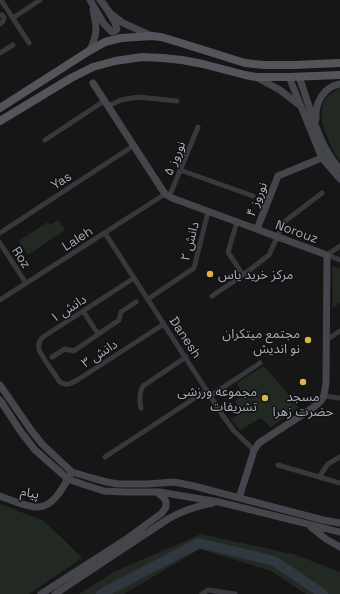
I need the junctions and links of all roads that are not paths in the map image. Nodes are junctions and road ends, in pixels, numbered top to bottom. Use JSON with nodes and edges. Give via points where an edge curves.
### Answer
{"nodes":[{"id":1,"x":1,"y":0,"type":"edge"},
{"id":2,"x":40,"y":0,"type":"edge"},
{"id":3,"x":91,"y":2,"type":"edge"},
{"id":4,"x":102,"y":2,"type":"edge"},
{"id":5,"x":0,"y":15,"type":"edge"},
{"id":6,"x":13,"y":18,"type":"junction"},
{"id":7,"x":0,"y":24,"type":"edge"},
{"id":8,"x":152,"y":36,"type":"junction"},
{"id":9,"x":29,"y":42,"type":"dead end"},
{"id":10,"x":13,"y":45,"type":"dead end"},
{"id":11,"x":89,"y":51,"type":"junction"},
{"id":12,"x":0,"y":53,"type":"edge"},
{"id":13,"x":340,"y":63,"type":"edge"},
{"id":14,"x":285,"y":65,"type":"junction"},
{"id":15,"x":295,"y":65,"type":"junction"},
{"id":16,"x":340,"y":75,"type":"edge"},
{"id":17,"x":299,"y":76,"type":"junction"},
{"id":18,"x":256,"y":77,"type":"junction"},
{"id":19,"x":289,"y":77,"type":"junction"},
{"id":20,"x":93,"y":83,"type":"dead end"},
{"id":21,"x":340,"y":84,"type":"edge"},
{"id":22,"x":303,"y":86,"type":"junction"},
{"id":23,"x":294,"y":90,"type":"junction"},
{"id":24,"x":176,"y":101,"type":"dead end"},
{"id":25,"x":299,"y":103,"type":"junction"},
{"id":26,"x":106,"y":104,"type":"junction"},
{"id":27,"x":0,"y":108,"type":"edge"},
{"id":28,"x":0,"y":121,"type":"edge"},
{"id":29,"x":198,"y":127,"type":"dead end"},
{"id":30,"x":316,"y":127,"type":"junction"},
{"id":31,"x":45,"y":140,"type":"dead end"},
{"id":32,"x":133,"y":146,"type":"junction"},
{"id":33,"x":326,"y":157,"type":"junction"},
{"id":34,"x":340,"y":169,"type":"edge"},
{"id":35,"x":180,"y":170,"type":"junction"},
{"id":36,"x":340,"y":179,"type":"edge"},
{"id":37,"x":322,"y":193,"type":"dead end"},
{"id":38,"x":167,"y":195,"type":"junction"},
{"id":39,"x":253,"y":196,"type":"dead end"},
{"id":40,"x":208,"y":212,"type":"junction"},
{"id":41,"x":237,"y":222,"type":"junction"},
{"id":42,"x":257,"y":229,"type":"junction"},
{"id":43,"x":0,"y":233,"type":"edge"},
{"id":44,"x":105,"y":233,"type":"junction"},
{"id":45,"x":278,"y":237,"type":"junction"},
{"id":46,"x":0,"y":243,"type":"edge"},
{"id":47,"x":340,"y":246,"type":"edge"},
{"id":48,"x":327,"y":255,"type":"junction"},
{"id":49,"x":340,"y":260,"type":"edge"},
{"id":50,"x":243,"y":275,"type":"junction"},
{"id":51,"x":134,"y":278,"type":"junction"},
{"id":52,"x":26,"y":283,"type":"junction"},
{"id":53,"x":212,"y":296,"type":"dead end"},
{"id":54,"x":148,"y":299,"type":"junction"},
{"id":55,"x":0,"y":300,"type":"edge"},
{"id":56,"x":136,"y":302,"type":"dead end"},
{"id":57,"x":83,"y":312,"type":"junction"},
{"id":58,"x":164,"y":324,"type":"junction"},
{"id":59,"x":340,"y":330,"type":"edge"},
{"id":60,"x":98,"y":334,"type":"junction"},
{"id":61,"x":326,"y":340,"type":"junction"},
{"id":62,"x":52,"y":357,"type":"dead end"},
{"id":63,"x":186,"y":357,"type":"junction"},
{"id":64,"x":260,"y":363,"type":"dead end"},
{"id":65,"x":50,"y":368,"type":"joint"},
{"id":66,"x":0,"y":385,"type":"edge"},
{"id":67,"x":206,"y":390,"type":"junction"},
{"id":68,"x":210,"y":396,"type":"junction"},
{"id":69,"x":324,"y":396,"type":"junction"},
{"id":70,"x":340,"y":398,"type":"edge"},
{"id":71,"x":0,"y":400,"type":"edge"},
{"id":72,"x":141,"y":408,"type":"dead end"},
{"id":73,"x":254,"y":450,"type":"junction"},
{"id":74,"x":340,"y":456,"type":"edge"},
{"id":75,"x":105,"y":457,"type":"dead end"},
{"id":76,"x":278,"y":465,"type":"dead end"},
{"id":77,"x":72,"y":472,"type":"junction"},
{"id":78,"x":319,"y":477,"type":"junction"},
{"id":79,"x":68,"y":479,"type":"junction"},
{"id":80,"x":340,"y":482,"type":"edge"},
{"id":81,"x":162,"y":483,"type":"junction"},
{"id":82,"x":194,"y":486,"type":"junction"},
{"id":83,"x":172,"y":489,"type":"junction"},
{"id":84,"x":158,"y":492,"type":"junction"},
{"id":85,"x":0,"y":496,"type":"edge"},
{"id":86,"x":191,"y":498,"type":"junction"},
{"id":87,"x":239,"y":498,"type":"junction"},
{"id":88,"x":166,"y":502,"type":"junction"},
{"id":89,"x":218,"y":502,"type":"junction"},
{"id":90,"x":178,"y":513,"type":"junction"},
{"id":91,"x":340,"y":523,"type":"edge"},
{"id":92,"x":307,"y":524,"type":"junction"},
{"id":93,"x":340,"y":532,"type":"edge"},
{"id":94,"x":340,"y":547,"type":"edge"},
{"id":95,"x":41,"y":594,"type":"edge"},
{"id":96,"x":55,"y":594,"type":"edge"},
{"id":97,"x":202,"y":594,"type":"edge"},
{"id":98,"x":235,"y":594,"type":"edge"}],
"edges":[{"from":1,"to":6,"type":"street"},
{"from":2,"to":6,"type":"street"},
{"from":3,"to":4,"type":"main road","via":[[109,30],[115,31],[115,23]]},
{"from":3,"to":11,"type":"main road","via":[[96,34]]},
{"from":4,"to":8,"type":"main road","via":[[110,13],[123,23]]},
{"from":5,"to":7,"type":"street","via":[[4,18]]},
{"from":6,"to":9,"type":"street"},
{"from":8,"to":11,"type":"main road","via":[[121,38],[105,42]]},
{"from":8,"to":14,"type":"main road","via":[[245,62]]},
{"from":10,"to":12,"type":"street"},
{"from":11,"to":27,"type":"main road"},
{"from":13,"to":15,"type":"main road"},
{"from":14,"to":15,"type":"main road"},
{"from":14,"to":19,"type":"main road"},
{"from":15,"to":17,"type":"main road"},
{"from":16,"to":17,"type":"main road"},
{"from":17,"to":19,"type":"main road"},
{"from":17,"to":22,"type":"main road"},
{"from":18,"to":19,"type":"main road"},
{"from":18,"to":25,"type":"main road"},
{"from":18,"to":28,"type":"main road","via":[[169,58],[142,57],[115,61],[93,67],[71,78]]},
{"from":19,"to":23,"type":"main road"},
{"from":20,"to":26,"type":"main road"},
{"from":21,"to":30,"type":"main road","via":[[326,91],[319,102]]},
{"from":22,"to":23,"type":"main road","via":[[295,83]]},
{"from":22,"to":30,"type":"main road"},
{"from":23,"to":25,"type":"main road"},
{"from":24,"to":26,"type":"street","via":[[138,97]]},
{"from":25,"to":33,"type":"main road"},
{"from":26,"to":31,"type":"street"},
{"from":26,"to":32,"type":"main road"},
{"from":29,"to":35,"type":"street","name":"نوروز ۵"},
{"from":30,"to":33,"type":"main road"},
{"from":32,"to":38,"type":"main road"},
{"from":32,"to":43,"type":"street","name":"Yas"},
{"from":33,"to":34,"type":"main road"},
{"from":33,"to":36,"type":"main road"},
{"from":33,"to":42,"type":"main road","name":"نوروز ۴","via":[[278,176]]},
{"from":35,"to":38,"type":"street","name":"نوروز ۵"},
{"from":35,"to":39,"type":"street"},
{"from":37,"to":45,"type":"street","via":[[284,222]]},
{"from":38,"to":40,"type":"main road","name":"Norouz"},
{"from":38,"to":44,"type":"street","name":"Laleh"},
{"from":40,"to":41,"type":"main road","name":"Norouz"},
{"from":40,"to":54,"type":"street","name":"دانش ۲","via":[[194,268]]},
{"from":41,"to":42,"type":"main road","name":"Norouz"},
{"from":41,"to":50,"type":"street","via":[[228,252]]},
{"from":42,"to":45,"type":"main road","name":"Norouz"},
{"from":44,"to":51,"type":"street","name":"Danesh"},
{"from":44,"to":52,"type":"street","name":"Laleh"},
{"from":45,"to":48,"type":"main road","name":"Norouz"},
{"from":45,"to":50,"type":"street","via":[[269,256]]},
{"from":46,"to":52,"type":"street","name":"Roz"},
{"from":47,"to":48,"type":"street"},
{"from":48,"to":49,"type":"street"},
{"from":48,"to":61,"type":"main road","name":"Norouz"},
{"from":50,"to":53,"type":"street"},
{"from":51,"to":54,"type":"street","name":"Danesh"},
{"from":51,"to":57,"type":"street","name":"دانش ۱"},
{"from":52,"to":55,"type":"street","name":"Laleh"},
{"from":54,"to":58,"type":"street","name":"Danesh"},
{"from":56,"to":60,"type":"street","via":[[121,312],[119,320]]},
{"from":57,"to":60,"type":"street"},
{"from":57,"to":65,"type":"street","name":"دانش ۱","via":[[40,341],[39,350]]},
{"from":58,"to":63,"type":"street","name":"Danesh"},
{"from":58,"to":65,"type":"street","name":"دانش ۳","via":[[72,383],[63,384]]},
{"from":59,"to":61,"type":"street"},
{"from":60,"to":62,"type":"street","via":[[74,351],[65,349]]},
{"from":61,"to":69,"type":"main road","name":"Norouz"},
{"from":63,"to":67,"type":"street","name":"Danesh"},
{"from":63,"to":72,"type":"street","via":[[143,386],[139,401]]},
{"from":64,"to":68,"type":"street"},
{"from":66,"to":77,"type":"main road","via":[[42,444]]},
{"from":67,"to":68,"type":"street","name":"Danesh"},
{"from":67,"to":75,"type":"street"},
{"from":68,"to":73,"type":"street","name":"Danesh","via":[[234,431]]},
{"from":69,"to":70,"type":"street"},
{"from":69,"to":73,"type":"main road","via":[[311,409],[259,442]]},
{"from":71,"to":79,"type":"main road","via":[[35,450]]},
{"from":73,"to":87,"type":"main road"},
{"from":74,"to":78,"type":"street","via":[[328,464]]},
{"from":76,"to":78,"type":"street"},
{"from":77,"to":79,"type":"main road","name":"پیام"},
{"from":77,"to":81,"type":"main road","via":[[118,484]]},
{"from":78,"to":80,"type":"street"},
{"from":79,"to":84,"type":"main road","via":[[104,491]]},
{"from":79,"to":85,"type":"main road","name":"پیام","via":[[55,500],[43,507],[24,506]]},
{"from":81,"to":83,"type":"main road"},
{"from":81,"to":84,"type":"main road","via":[[166,489]]},
{"from":82,"to":83,"type":"main road"},
{"from":82,"to":86,"type":"main road"},
{"from":82,"to":87,"type":"main road"},
{"from":83,"to":84,"type":"main road"},
{"from":83,"to":86,"type":"main road"},
{"from":83,"to":88,"type":"main road"},
{"from":84,"to":88,"type":"main road"},
{"from":86,"to":89,"type":"main road"},
{"from":86,"to":90,"type":"main road"},
{"from":87,"to":91,"type":"main road"},
{"from":88,"to":95,"type":"main road","via":[[162,513]]},
{"from":89,"to":90,"type":"main road"},
{"from":89,"to":92,"type":"main road"},
{"from":90,"to":96,"type":"main road"},
{"from":92,"to":93,"type":"main road"},
{"from":92,"to":94,"type":"main road"},
{"from":97,"to":98,"type":"street","via":[[208,590]]}]}
